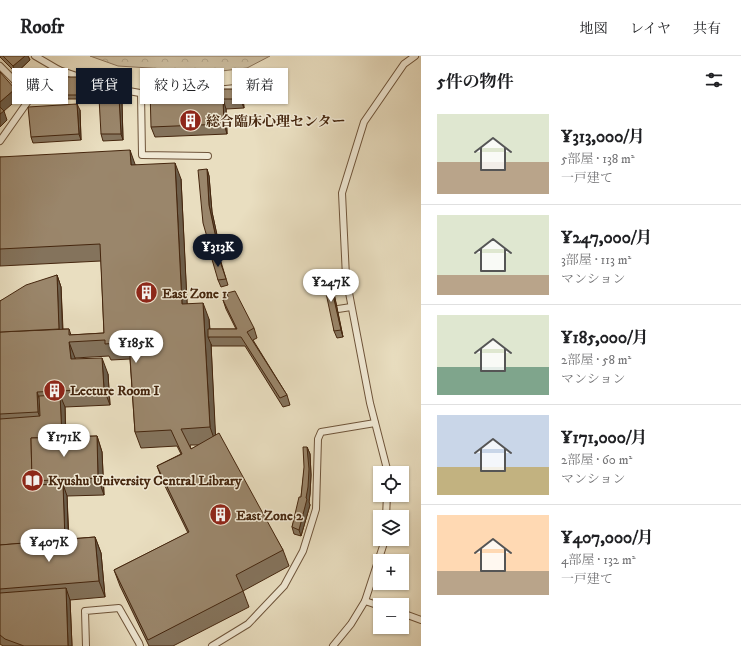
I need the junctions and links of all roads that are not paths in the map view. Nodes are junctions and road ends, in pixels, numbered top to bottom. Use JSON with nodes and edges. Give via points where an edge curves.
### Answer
{"nodes":[{"id":1,"x":35,"y":56,"type":"edge"},
{"id":2,"x":415,"y":56,"type":"edge"},
{"id":3,"x":0,"y":66,"type":"edge"},
{"id":4,"x":56,"y":68,"type":"edge"},
{"id":5,"x":68,"y":73,"type":"edge"},
{"id":6,"x":12,"y":78,"type":"edge"},
{"id":7,"x":140,"y":93,"type":"edge"},
{"id":8,"x":26,"y":104,"type":"edge"},
{"id":9,"x":141,"y":104,"type":"edge"},
{"id":10,"x":0,"y":141,"type":"edge"},
{"id":11,"x":208,"y":156,"type":"dead end"},
{"id":12,"x":352,"y":307,"type":"junction"},
{"id":13,"x":338,"y":309,"type":"edge"},
{"id":14,"x":375,"y":423,"type":"junction"},
{"id":15,"x":386,"y":466,"type":"edge"},
{"id":16,"x":383,"y":546,"type":"edge"},
{"id":17,"x":365,"y":601,"type":"junction"},
{"id":18,"x":373,"y":604,"type":"edge"},
{"id":19,"x":409,"y":616,"type":"edge"},
{"id":20,"x":421,"y":620,"type":"edge"},
{"id":21,"x":86,"y":646,"type":"edge"},
{"id":22,"x":140,"y":646,"type":"edge"},
{"id":23,"x":212,"y":646,"type":"edge"},
{"id":24,"x":333,"y":646,"type":"edge"}],
"edges":[{"from":1,"to":4,"type":"lane"},
{"from":2,"to":12,"type":"lane","via":[[404,64],[364,122],[342,193],[346,277]]},
{"from":3,"to":6,"type":"lane"},
{"from":5,"to":7,"type":"lane","via":[[112,88]]},
{"from":8,"to":10,"type":"lane"},
{"from":9,"to":11,"type":"lane","via":[[142,155]]},
{"from":12,"to":13,"type":"lane"},
{"from":12,"to":14,"type":"lane"},
{"from":14,"to":15,"type":"lane"},
{"from":14,"to":23,"type":"lane","via":[[321,432],[318,439],[316,509],[303,551],[284,586],[248,624]]},
{"from":16,"to":17,"type":"lane"},
{"from":17,"to":18,"type":"lane"},
{"from":17,"to":24,"type":"lane"},
{"from":19,"to":20,"type":"lane"},
{"from":21,"to":22,"type":"lane","via":[[84,611],[119,608]]}]}
